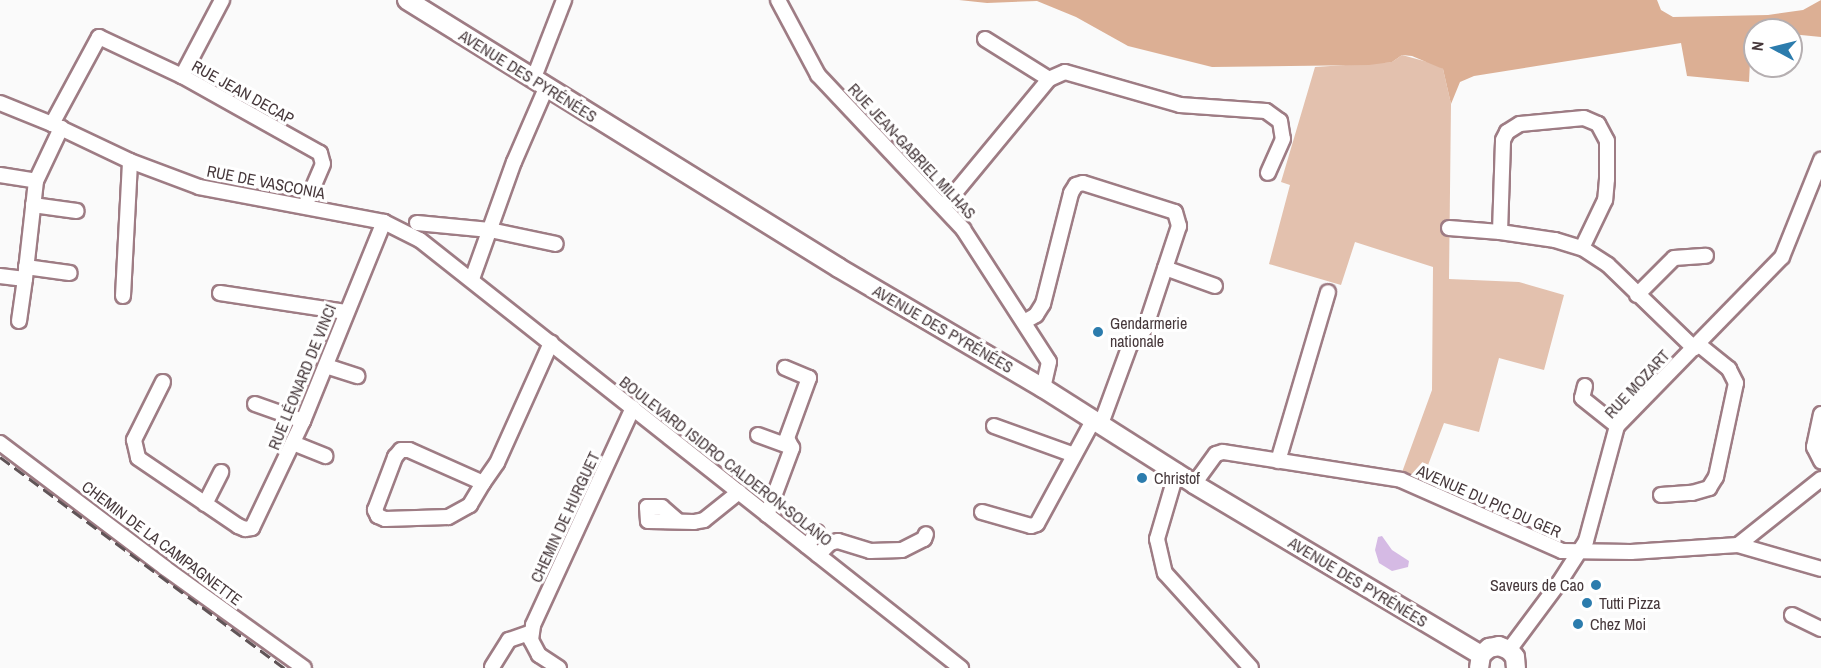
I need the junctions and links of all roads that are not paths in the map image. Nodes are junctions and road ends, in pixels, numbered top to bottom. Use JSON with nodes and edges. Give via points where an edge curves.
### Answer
{"nodes":[{"id":1,"x":222,"y":0,"type":"edge"},
{"id":2,"x":407,"y":0,"type":"edge"},
{"id":3,"x":564,"y":0,"type":"edge"},
{"id":4,"x":778,"y":0,"type":"edge"},
{"id":5,"x":985,"y":39,"type":"dead end"},
{"id":6,"x":183,"y":76,"type":"junction"},
{"id":7,"x":1049,"y":79,"type":"junction"},
{"id":8,"x":540,"y":84,"type":"junction"},
{"id":9,"x":0,"y":103,"type":"edge"},
{"id":10,"x":57,"y":126,"type":"junction"},
{"id":11,"x":1821,"y":159,"type":"edge"},
{"id":12,"x":130,"y":161,"type":"junction"},
{"id":13,"x":1268,"y":174,"type":"dead end"},
{"id":14,"x":0,"y":175,"type":"edge"},
{"id":15,"x":36,"y":181,"type":"junction"},
{"id":16,"x":33,"y":205,"type":"junction"},
{"id":17,"x":305,"y":206,"type":"junction"},
{"id":18,"x":944,"y":206,"type":"junction"},
{"id":19,"x":77,"y":211,"type":"dead end"},
{"id":20,"x":384,"y":222,"type":"junction"},
{"id":21,"x":417,"y":223,"type":"dead end"},
{"id":22,"x":1449,"y":228,"type":"dead end"},
{"id":23,"x":490,"y":230,"type":"junction"},
{"id":24,"x":1500,"y":232,"type":"junction"},
{"id":25,"x":556,"y":244,"type":"dead end"},
{"id":26,"x":1582,"y":248,"type":"junction"},
{"id":27,"x":1706,"y":256,"type":"dead end"},
{"id":28,"x":1165,"y":268,"type":"junction"},
{"id":29,"x":25,"y":273,"type":"junction"},
{"id":30,"x":70,"y":273,"type":"dead end"},
{"id":31,"x":0,"y":276,"type":"edge"},
{"id":32,"x":472,"y":279,"type":"junction"},
{"id":33,"x":1215,"y":286,"type":"dead end"},
{"id":34,"x":1328,"y":292,"type":"dead end"},
{"id":35,"x":220,"y":293,"type":"dead end"},
{"id":36,"x":1637,"y":295,"type":"junction"},
{"id":37,"x":123,"y":296,"type":"dead end"},
{"id":38,"x":346,"y":312,"type":"junction"},
{"id":39,"x":19,"y":321,"type":"dead end"},
{"id":40,"x":1024,"y":322,"type":"junction"},
{"id":41,"x":551,"y":343,"type":"junction"},
{"id":42,"x":1696,"y":346,"type":"junction"},
{"id":43,"x":326,"y":366,"type":"junction"},
{"id":44,"x":785,"y":368,"type":"dead end"},
{"id":45,"x":357,"y":376,"type":"dead end"},
{"id":46,"x":163,"y":382,"type":"dead end"},
{"id":47,"x":1585,"y":386,"type":"dead end"},
{"id":48,"x":1043,"y":388,"type":"junction"},
{"id":49,"x":255,"y":404,"type":"dead end"},
{"id":50,"x":633,"y":408,"type":"junction"},
{"id":51,"x":1821,"y":414,"type":"edge"},
{"id":52,"x":303,"y":421,"type":"junction"},
{"id":53,"x":1098,"y":422,"type":"junction"},
{"id":54,"x":994,"y":426,"type":"dead end"},
{"id":55,"x":1617,"y":426,"type":"junction"},
{"id":56,"x":758,"y":435,"type":"dead end"},
{"id":57,"x":0,"y":443,"type":"edge"},
{"id":58,"x":293,"y":443,"type":"junction"},
{"id":59,"x":791,"y":447,"type":"junction"},
{"id":60,"x":1074,"y":455,"type":"junction"},
{"id":61,"x":325,"y":456,"type":"dead end"},
{"id":62,"x":1278,"y":461,"type":"junction"},
{"id":63,"x":1821,"y":461,"type":"edge"},
{"id":64,"x":1177,"y":471,"type":"junction"},
{"id":65,"x":220,"y":472,"type":"dead end"},
{"id":66,"x":1821,"y":479,"type":"edge"},
{"id":67,"x":483,"y":483,"type":"junction"},
{"id":68,"x":1194,"y":484,"type":"junction"},
{"id":69,"x":739,"y":492,"type":"junction"},
{"id":70,"x":1661,"y":495,"type":"dead end"},
{"id":71,"x":205,"y":504,"type":"junction"},
{"id":72,"x":982,"y":513,"type":"dead end"},
{"id":73,"x":767,"y":514,"type":"junction"},
{"id":74,"x":678,"y":521,"type":"dead end"},
{"id":75,"x":817,"y":532,"type":"dead end"},
{"id":76,"x":926,"y":534,"type":"dead end"},
{"id":77,"x":1738,"y":544,"type":"junction"},
{"id":78,"x":807,"y":546,"type":"junction"},
{"id":79,"x":1578,"y":553,"type":"junction"},
{"id":80,"x":818,"y":555,"type":"junction"},
{"id":81,"x":1821,"y":568,"type":"edge"},
{"id":82,"x":1792,"y":615,"type":"dead end"},
{"id":83,"x":1819,"y":623,"type":"edge"},
{"id":84,"x":532,"y":636,"type":"junction"},
{"id":85,"x":1509,"y":650,"type":"junction"},
{"id":86,"x":1480,"y":662,"type":"edge"},
{"id":87,"x":492,"y":667,"type":"edge"},
{"id":88,"x":304,"y":668,"type":"edge"},
{"id":89,"x":559,"y":668,"type":"edge"},
{"id":90,"x":961,"y":668,"type":"edge"},
{"id":91,"x":1251,"y":668,"type":"edge"},
{"id":92,"x":1516,"y":668,"type":"edge"}],
"edges":[{"from":1,"to":6,"type":"street"},
{"from":2,"to":8,"type":"main road","name":"AVENUE DES PYRÉNÉES"},
{"from":3,"to":8,"type":"street"},
{"from":4,"to":18,"type":"street","name":"RUE JEAN-GABRIEL MILHAS","via":[[818,75]]},
{"from":5,"to":7,"type":"street"},
{"from":6,"to":10,"type":"street","name":"RUE JEAN DECAP","via":[[99,37]]},
{"from":6,"to":17,"type":"street","name":"RUE JEAN DECAP","via":[[320,153],[323,164]]},
{"from":7,"to":13,"type":"street","via":[[1065,72],[1180,105],[1266,111],[1280,121],[1283,139]]},
{"from":7,"to":18,"type":"street"},
{"from":8,"to":23,"type":"street"},
{"from":8,"to":48,"type":"main road","name":"AVENUE DES PYRÉNÉES"},
{"from":9,"to":10,"type":"street","name":"RUE DE VASCONIA"},
{"from":10,"to":12,"type":"street","name":"RUE DE VASCONIA"},
{"from":10,"to":15,"type":"street"},
{"from":11,"to":42,"type":"street","name":"RUE MOZART","via":[[1782,257]]},
{"from":12,"to":17,"type":"street","name":"RUE DE VASCONIA","via":[[198,187]]},
{"from":12,"to":37,"type":"street"},
{"from":14,"to":15,"type":"street"},
{"from":15,"to":16,"type":"street"},
{"from":16,"to":19,"type":"street"},
{"from":16,"to":29,"type":"street"},
{"from":17,"to":20,"type":"street","name":"RUE DE VASCONIA"},
{"from":18,"to":40,"type":"street","name":"RUE JEAN-GABRIEL MILHAS","via":[[963,228]]},
{"from":20,"to":32,"type":"street","name":"RUE DE VASCONIA","via":[[420,240]]},
{"from":20,"to":38,"type":"street","name":"RUE LÉONARD DE VINCI"},
{"from":21,"to":23,"type":"street"},
{"from":22,"to":24,"type":"street"},
{"from":23,"to":25,"type":"street"},
{"from":23,"to":32,"type":"street"},
{"from":24,"to":26,"type":"street"},
{"from":24,"to":26,"type":"street","via":[[1503,140],[1507,132],[1520,124],[1584,118],[1598,124],[1607,141],[1607,179],[1605,200]]},
{"from":26,"to":36,"type":"street","via":[[1608,266]]},
{"from":27,"to":36,"type":"street","via":[[1674,258]]},
{"from":28,"to":33,"type":"street"},
{"from":28,"to":40,"type":"street","via":[[1179,226],[1175,212],[1080,183],[1071,193],[1040,309]]},
{"from":28,"to":53,"type":"street","via":[[1145,330],[1130,345]]},
{"from":29,"to":30,"type":"street"},
{"from":29,"to":31,"type":"street"},
{"from":29,"to":39,"type":"street"},
{"from":32,"to":41,"type":"street","name":"BOULEVARD ISIDRO CALDERON-SOLANO"},
{"from":34,"to":62,"type":"street"},
{"from":35,"to":38,"type":"street"},
{"from":36,"to":42,"type":"street"},
{"from":38,"to":43,"type":"street","name":"RUE LÉONARD DE VINCI"},
{"from":40,"to":48,"type":"street","name":"RUE JEAN-GABRIEL MILHAS","via":[[1049,362]]},
{"from":41,"to":50,"type":"street","name":"BOULEVARD ISIDRO CALDERON-SOLANO"},
{"from":41,"to":67,"type":"street","via":[[497,463]]},
{"from":42,"to":55,"type":"street","name":"RUE MOZART"},
{"from":42,"to":70,"type":"street","via":[[1729,369],[1736,383],[1716,477],[1709,488]]},
{"from":43,"to":45,"type":"street"},
{"from":43,"to":52,"type":"street","name":"RUE LÉONARD DE VINCI"},
{"from":44,"to":59,"type":"street","via":[[808,378],[787,438]]},
{"from":46,"to":71,"type":"street","via":[[134,440],[138,458]]},
{"from":47,"to":55,"type":"street","via":[[1582,398]]},
{"from":48,"to":53,"type":"main road","name":"AVENUE DES PYRÉNÉES"},
{"from":49,"to":52,"type":"street"},
{"from":50,"to":69,"type":"street","name":"BOULEVARD ISIDRO CALDERON-SOLANO"},
{"from":50,"to":84,"type":"street","name":"CHEMIN DE HURGUET"},
{"from":51,"to":63,"type":"street","via":[[1814,447]]},
{"from":52,"to":58,"type":"street","name":"RUE LÉONARD DE VINCI"},
{"from":53,"to":60,"type":"street"},
{"from":53,"to":64,"type":"main road","name":"AVENUE DES PYRÉNÉES"},
{"from":54,"to":60,"type":"street"},
{"from":55,"to":79,"type":"street","name":"RUE MOZART","via":[[1591,526]]},
{"from":56,"to":59,"type":"street"},
{"from":57,"to":88,"type":"street","name":"CHEMIN DE LA CAMPAGNETTE"},
{"from":58,"to":61,"type":"street"},
{"from":58,"to":71,"type":"street","name":"RUE LÉONARD DE VINCI","via":[[252,528],[238,526]]},
{"from":59,"to":73,"type":"street"},
{"from":60,"to":72,"type":"street","via":[[1037,524],[1031,526]]},
{"from":62,"to":68,"type":"street","name":"AVENUE DU PIC DU GER","via":[[1223,452],[1216,454]]},
{"from":62,"to":79,"type":"street","name":"AVENUE DU PIC DU GER","via":[[1401,480],[1562,551]]},
{"from":64,"to":68,"type":"main road","name":"AVENUE DES PYRÉNÉES"},
{"from":64,"to":91,"type":"street","via":[[1156,539],[1165,573]]},
{"from":65,"to":71,"type":"street"},
{"from":66,"to":77,"type":"street"},
{"from":67,"to":67,"type":"street","via":[[410,450],[401,450],[375,510],[385,519],[448,518],[470,505]]},
{"from":68,"to":86,"type":"main road","name":"AVENUE DES PYRÉNÉES"},
{"from":69,"to":73,"type":"street","name":"BOULEVARD ISIDRO CALDERON-SOLANO"},
{"from":69,"to":74,"type":"street","via":[[704,520]]},
{"from":73,"to":78,"type":"street","name":"BOULEVARD ISIDRO CALDERON-SOLANO"},
{"from":75,"to":78,"type":"street"},
{"from":76,"to":80,"type":"street","via":[[924,539],[902,550],[870,551],[838,542],[830,543]]},
{"from":77,"to":79,"type":"street","name":"AVENUE DU PIC DU GER"},
{"from":77,"to":81,"type":"street","name":"AVENUE DU PIC DU GER"},
{"from":78,"to":80,"type":"street","name":"BOULEVARD ISIDRO CALDERON-SOLANO"},
{"from":79,"to":85,"type":"street","name":"RUE MOZART"},
{"from":80,"to":90,"type":"street","name":"BOULEVARD ISIDRO CALDERON-SOLANO"},
{"from":82,"to":83,"type":"street"},
{"from":84,"to":87,"type":"street","via":[[508,640]]},
{"from":84,"to":89,"type":"street","via":[[538,655]]},
{"from":85,"to":86,"type":"main road","via":[[1489,648]]},
{"from":85,"to":92,"type":"main road","via":[[1515,657]]}]}
